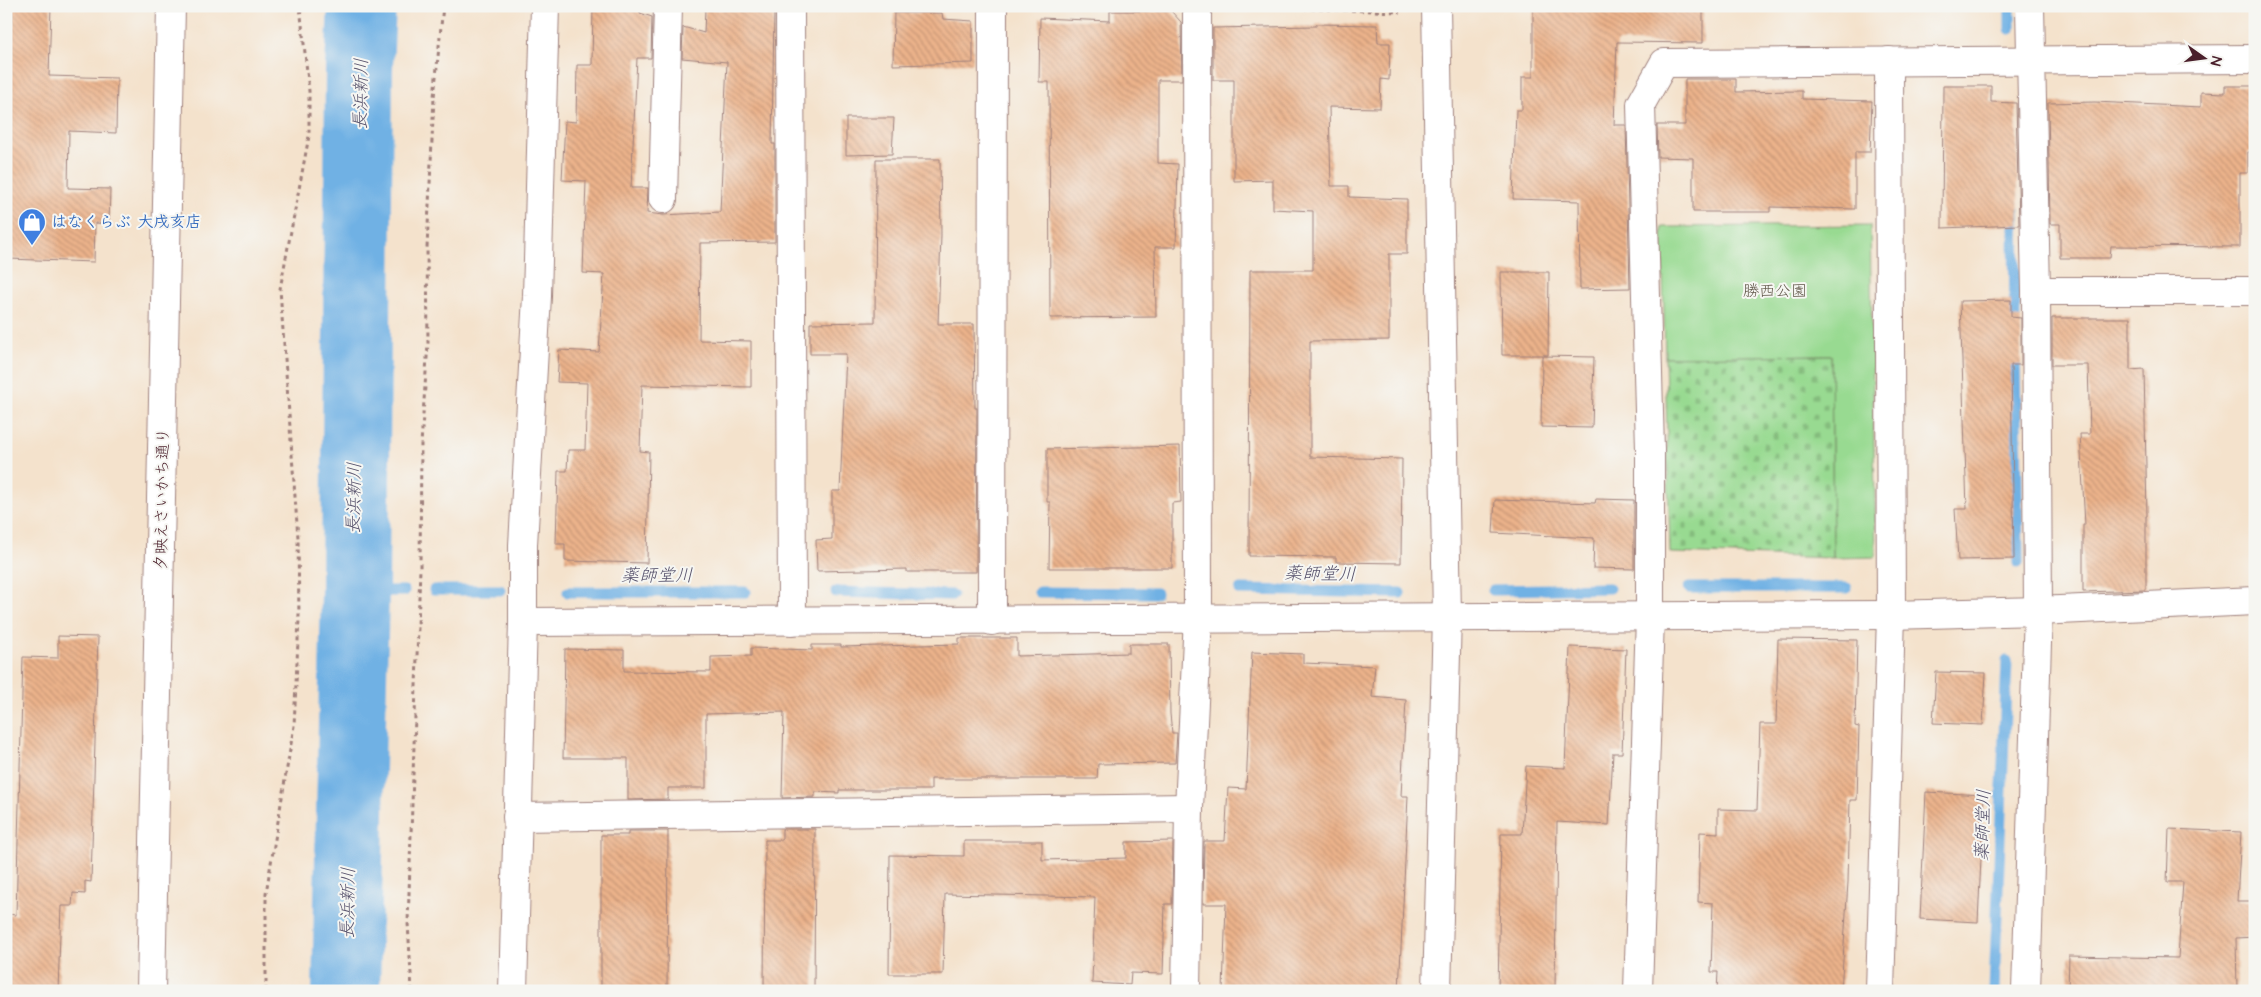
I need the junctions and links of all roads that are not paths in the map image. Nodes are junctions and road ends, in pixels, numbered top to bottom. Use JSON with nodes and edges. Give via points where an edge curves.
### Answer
{"nodes":[{"id":1,"x":171,"y":6,"type":"edge"},
{"id":2,"x":545,"y":6,"type":"edge"},
{"id":3,"x":668,"y":6,"type":"edge"},
{"id":4,"x":790,"y":6,"type":"edge"},
{"id":5,"x":993,"y":6,"type":"edge"},
{"id":6,"x":1197,"y":6,"type":"edge"},
{"id":7,"x":1436,"y":6,"type":"edge"},
{"id":8,"x":2030,"y":6,"type":"edge"},
{"id":9,"x":2255,"y":59,"type":"edge"},
{"id":10,"x":2031,"y":60,"type":"junction"},
{"id":11,"x":1889,"y":61,"type":"junction"},
{"id":12,"x":663,"y":198,"type":"dead end"},
{"id":13,"x":2036,"y":291,"type":"junction"},
{"id":14,"x":2255,"y":291,"type":"edge"},
{"id":15,"x":2255,"y":601,"type":"edge"},
{"id":16,"x":2038,"y":611,"type":"junction"},
{"id":17,"x":1891,"y":615,"type":"junction"},
{"id":18,"x":1447,"y":616,"type":"junction"},
{"id":19,"x":1650,"y":617,"type":"junction"},
{"id":20,"x":1198,"y":618,"type":"junction"},
{"id":21,"x":792,"y":620,"type":"junction"},
{"id":22,"x":992,"y":621,"type":"junction"},
{"id":23,"x":523,"y":622,"type":"junction"},
{"id":24,"x":1189,"y":808,"type":"junction"},
{"id":25,"x":517,"y":818,"type":"junction"},
{"id":26,"x":151,"y":991,"type":"edge"},
{"id":27,"x":513,"y":991,"type":"edge"},
{"id":28,"x":1186,"y":991,"type":"edge"},
{"id":29,"x":1437,"y":991,"type":"edge"},
{"id":30,"x":1638,"y":991,"type":"edge"},
{"id":31,"x":1880,"y":991,"type":"edge"},
{"id":32,"x":2026,"y":991,"type":"edge"}],
"edges":[{"from":1,"to":26,"type":"street","name":"夕映えさいかち通り"},
{"from":2,"to":23,"type":"street","via":[[537,296],[523,545]]},
{"from":3,"to":12,"type":"street"},
{"from":4,"to":21,"type":"street"},
{"from":5,"to":22,"type":"street"},
{"from":6,"to":20,"type":"street"},
{"from":7,"to":18,"type":"street"},
{"from":8,"to":10,"type":"street"},
{"from":9,"to":10,"type":"street"},
{"from":10,"to":11,"type":"street"},
{"from":10,"to":13,"type":"street"},
{"from":11,"to":17,"type":"street"},
{"from":11,"to":19,"type":"street","via":[[1664,63],[1641,104],[1650,450]]},
{"from":13,"to":14,"type":"street"},
{"from":13,"to":16,"type":"street"},
{"from":15,"to":16,"type":"street"},
{"from":16,"to":17,"type":"street"},
{"from":16,"to":32,"type":"street"},
{"from":17,"to":19,"type":"street"},
{"from":17,"to":31,"type":"street"},
{"from":18,"to":19,"type":"street"},
{"from":18,"to":20,"type":"street","via":[[1418,619]]},
{"from":18,"to":29,"type":"street"},
{"from":19,"to":30,"type":"street"},
{"from":20,"to":22,"type":"street"},
{"from":20,"to":24,"type":"street"},
{"from":21,"to":22,"type":"street"},
{"from":21,"to":23,"type":"street"},
{"from":23,"to":25,"type":"street"},
{"from":24,"to":25,"type":"street"},
{"from":24,"to":28,"type":"street"},
{"from":25,"to":27,"type":"street"}]}
